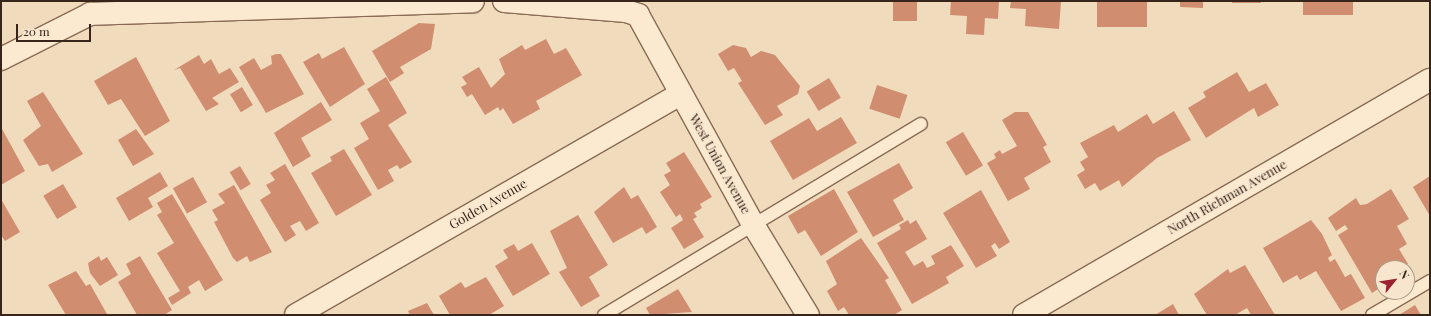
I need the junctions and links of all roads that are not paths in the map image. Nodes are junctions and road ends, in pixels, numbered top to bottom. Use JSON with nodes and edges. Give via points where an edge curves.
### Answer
{"nodes":[{"id":1,"x":473,"y":1,"type":"edge"},
{"id":2,"x":504,"y":1,"type":"edge"},
{"id":3,"x":1,"y":59,"type":"edge"},
{"id":4,"x":1430,"y":80,"type":"edge"},
{"id":5,"x":681,"y":94,"type":"junction"},
{"id":6,"x":921,"y":124,"type":"dead end"},
{"id":7,"x":754,"y":226,"type":"junction"},
{"id":8,"x":1430,"y":281,"type":"edge"},
{"id":9,"x":296,"y":315,"type":"edge"},
{"id":10,"x":604,"y":315,"type":"edge"},
{"id":11,"x":808,"y":315,"type":"edge"},
{"id":12,"x":1024,"y":315,"type":"edge"},
{"id":13,"x":1372,"y":315,"type":"edge"}],
"edges":[{"from":1,"to":3,"type":"street","via":[[90,14]]},
{"from":2,"to":5,"type":"street","name":"West Union Avenue","via":[[633,12],[641,19]]},
{"from":4,"to":12,"type":"street","name":"North Richman Avenue"},
{"from":5,"to":7,"type":"street","name":"West Union Avenue"},
{"from":5,"to":9,"type":"street","name":"Golden Avenue"},
{"from":6,"to":7,"type":"lane"},
{"from":7,"to":10,"type":"lane"},
{"from":7,"to":11,"type":"street","name":"West Union Avenue"},
{"from":8,"to":13,"type":"lane"}]}
